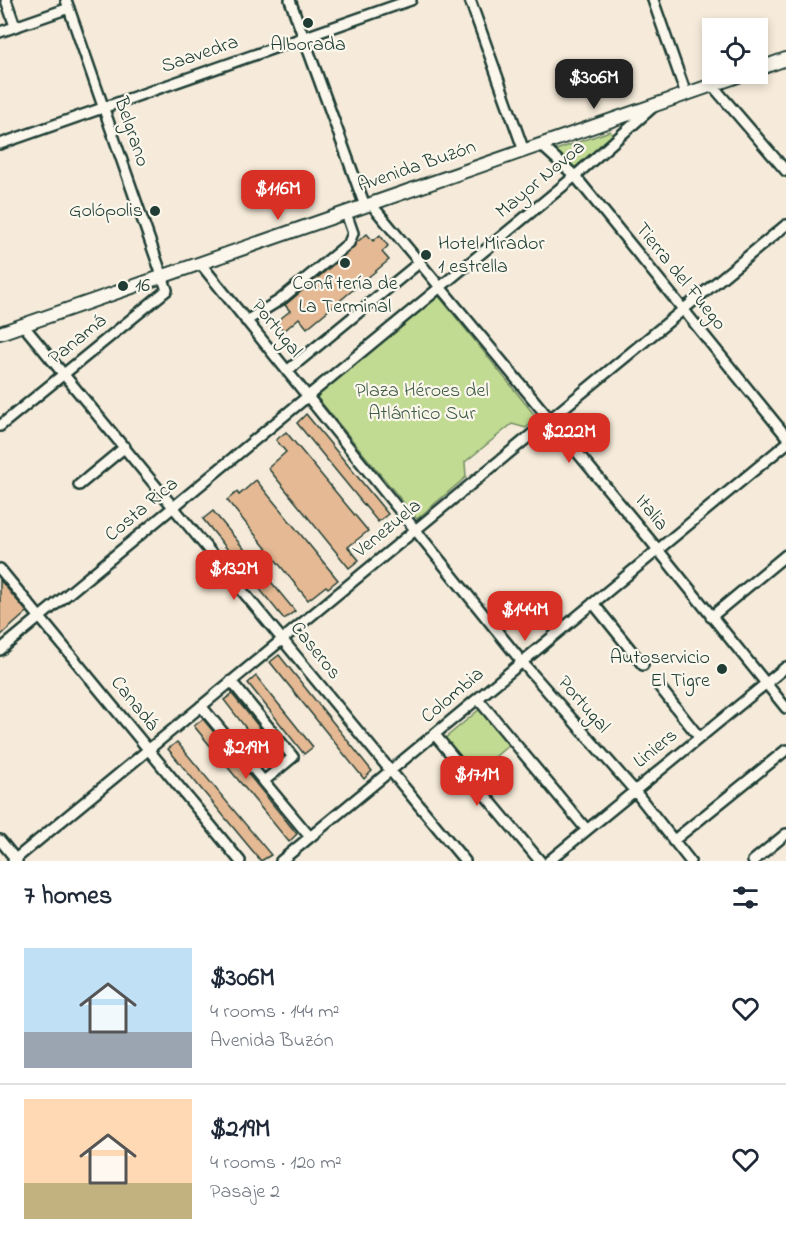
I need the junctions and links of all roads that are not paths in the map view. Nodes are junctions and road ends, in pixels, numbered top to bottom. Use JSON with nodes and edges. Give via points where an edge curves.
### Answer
{"nodes":[{"id":1,"x":6,"y":0,"type":"edge"},
{"id":2,"x":290,"y":0,"type":"edge"},
{"id":3,"x":411,"y":0,"type":"edge"},
{"id":4,"x":470,"y":0,"type":"edge"},
{"id":5,"x":653,"y":0,"type":"edge"},
{"id":6,"x":67,"y":4,"type":"edge"},
{"id":7,"x":15,"y":26,"type":"junction"},
{"id":8,"x":0,"y":32,"type":"edge"},
{"id":9,"x":303,"y":38,"type":"junction"},
{"id":10,"x":786,"y":59,"type":"edge"},
{"id":11,"x":768,"y":65,"type":"edge"},
{"id":12,"x":715,"y":84,"type":"edge"},
{"id":13,"x":712,"y":85,"type":"junction"},
{"id":14,"x":686,"y":94,"type":"junction"},
{"id":15,"x":658,"y":103,"type":"junction"},
{"id":16,"x":104,"y":108,"type":"junction"},
{"id":17,"x":0,"y":144,"type":"edge"},
{"id":18,"x":541,"y":145,"type":"junction"},
{"id":19,"x":524,"y":151,"type":"junction"},
{"id":20,"x":786,"y":171,"type":"edge"},
{"id":21,"x":575,"y":176,"type":"junction"},
{"id":22,"x":368,"y":205,"type":"junction"},
{"id":23,"x":346,"y":213,"type":"junction"},
{"id":24,"x":786,"y":225,"type":"edge"},
{"id":25,"x":420,"y":262,"type":"junction"},
{"id":26,"x":200,"y":264,"type":"junction"},
{"id":27,"x":162,"y":277,"type":"junction"},
{"id":28,"x":441,"y":287,"type":"junction"},
{"id":29,"x":683,"y":310,"type":"junction"},
{"id":30,"x":246,"y":321,"type":"junction"},
{"id":31,"x":23,"y":325,"type":"junction"},
{"id":32,"x":0,"y":332,"type":"edge"},
{"id":33,"x":287,"y":372,"type":"junction"},
{"id":34,"x":64,"y":374,"type":"junction"},
{"id":35,"x":307,"y":397,"type":"junction"},
{"id":36,"x":550,"y":419,"type":"junction"},
{"id":37,"x":0,"y":426,"type":"edge"},
{"id":38,"x":786,"y":436,"type":"edge"},
{"id":39,"x":786,"y":444,"type":"edge"},
{"id":40,"x":125,"y":447,"type":"junction"},
{"id":41,"x":78,"y":485,"type":"dead end"},
{"id":42,"x":174,"y":507,"type":"junction"},
{"id":43,"x":415,"y":530,"type":"junction"},
{"id":44,"x":658,"y":550,"type":"junction"},
{"id":45,"x":786,"y":555,"type":"edge"},
{"id":46,"x":0,"y":569,"type":"edge"},
{"id":47,"x":593,"y":603,"type":"junction"},
{"id":48,"x":40,"y":617,"type":"junction"},
{"id":49,"x":711,"y":617,"type":"junction"},
{"id":50,"x":282,"y":639,"type":"junction"},
{"id":51,"x":0,"y":650,"type":"edge"},
{"id":52,"x":522,"y":662,"type":"junction"},
{"id":53,"x":643,"y":665,"type":"dead end"},
{"id":54,"x":786,"y":667,"type":"edge"},
{"id":55,"x":231,"y":681,"type":"junction"},
{"id":56,"x":766,"y":683,"type":"junction"},
{"id":57,"x":658,"y":685,"type":"dead end"},
{"id":58,"x":478,"y":699,"type":"junction"},
{"id":59,"x":201,"y":705,"type":"junction"},
{"id":60,"x":786,"y":708,"type":"edge"},
{"id":61,"x":435,"y":735,"type":"junction"},
{"id":62,"x":699,"y":737,"type":"junction"},
{"id":63,"x":148,"y":749,"type":"junction"},
{"id":64,"x":786,"y":750,"type":"edge"},
{"id":65,"x":390,"y":771,"type":"junction"},
{"id":66,"x":264,"y":781,"type":"junction"},
{"id":67,"x":634,"y":790,"type":"junction"},
{"id":68,"x":587,"y":830,"type":"junction"},
{"id":69,"x":786,"y":834,"type":"edge"},
{"id":70,"x":310,"y":837,"type":"junction"},
{"id":71,"x":0,"y":840,"type":"edge"},
{"id":72,"x":673,"y":841,"type":"junction"},
{"id":73,"x":15,"y":860,"type":"edge"},
{"id":74,"x":240,"y":861,"type":"edge"},
{"id":75,"x":281,"y":861,"type":"edge"},
{"id":76,"x":465,"y":861,"type":"edge"},
{"id":77,"x":540,"y":861,"type":"edge"},
{"id":78,"x":549,"y":861,"type":"edge"},
{"id":79,"x":690,"y":861,"type":"edge"},
{"id":80,"x":753,"y":861,"type":"edge"}],
"edges":[{"from":1,"to":7,"type":"street"},
{"from":2,"to":9,"type":"street","name":"Italia"},
{"from":3,"to":9,"type":"street","name":"Saavedra"},
{"from":4,"to":19,"type":"street"},
{"from":5,"to":14,"type":"street"},
{"from":6,"to":7,"type":"street"},
{"from":6,"to":16,"type":"street","name":"Belgrano"},
{"from":7,"to":8,"type":"street"},
{"from":9,"to":16,"type":"street","name":"Saavedra"},
{"from":9,"to":22,"type":"street","name":"Italia"},
{"from":10,"to":11,"type":"main road"},
{"from":12,"to":13,"type":"main road","name":"Avenida Buzón"},
{"from":13,"to":14,"type":"main road","name":"Avenida Buzón"},
{"from":13,"to":20,"type":"street"},
{"from":14,"to":15,"type":"main road","name":"Avenida Buzón"},
{"from":15,"to":18,"type":"main road","name":"Avenida Buzón"},
{"from":15,"to":21,"type":"street","name":"Mayor Novoa"},
{"from":16,"to":17,"type":"street","name":"Saavedra"},
{"from":16,"to":27,"type":"street","name":"Belgrano"},
{"from":18,"to":19,"type":"main road","name":"Avenida Buzón"},
{"from":18,"to":21,"type":"street","name":"Tierra del Fuego"},
{"from":19,"to":22,"type":"main road","name":"Avenida Buzón"},
{"from":21,"to":28,"type":"street","name":"Mayor Novoa"},
{"from":21,"to":29,"type":"street","name":"Tierra del Fuego"},
{"from":22,"to":23,"type":"main road","name":"Avenida Buzón"},
{"from":22,"to":25,"type":"street","name":"Italia"},
{"from":23,"to":26,"type":"main road","name":"Avenida Buzón"},
{"from":23,"to":30,"type":"street","via":[[353,233],[349,243],[280,300]]},
{"from":24,"to":29,"type":"street","name":"Venezuela"},
{"from":25,"to":28,"type":"street","name":"Italia"},
{"from":25,"to":33,"type":"street"},
{"from":26,"to":27,"type":"main road","name":"Avenida Buzón"},
{"from":26,"to":30,"type":"street","name":"Portugal"},
{"from":27,"to":31,"type":"main road","name":"Avenida Buzón"},
{"from":27,"to":34,"type":"street","name":"Panamá","via":[[167,290]]},
{"from":28,"to":35,"type":"street","name":"Mayor Novoa"},
{"from":28,"to":36,"type":"street","name":"Italia"},
{"from":29,"to":36,"type":"street","name":"Venezuela"},
{"from":29,"to":38,"type":"street","name":"Tierra del Fuego"},
{"from":30,"to":33,"type":"street","name":"Portugal"},
{"from":31,"to":32,"type":"main road","name":"Avenida Buzón"},
{"from":31,"to":34,"type":"street","name":"Caseros"},
{"from":33,"to":35,"type":"street","name":"Portugal"},
{"from":34,"to":37,"type":"street","name":"Panamá"},
{"from":34,"to":40,"type":"street","name":"Caseros"},
{"from":35,"to":42,"type":"street","name":"Costa Rica"},
{"from":35,"to":43,"type":"street","name":"Portugal"},
{"from":36,"to":43,"type":"street","name":"Venezuela"},
{"from":36,"to":44,"type":"street","name":"Italia"},
{"from":39,"to":44,"type":"street","name":"Colombia"},
{"from":40,"to":41,"type":"street"},
{"from":40,"to":42,"type":"street","name":"Caseros"},
{"from":42,"to":48,"type":"street","name":"Costa Rica"},
{"from":42,"to":50,"type":"street","name":"Caseros"},
{"from":43,"to":50,"type":"street","name":"Venezuela"},
{"from":43,"to":52,"type":"street","name":"Portugal"},
{"from":44,"to":47,"type":"street","name":"Colombia"},
{"from":44,"to":49,"type":"street","name":"Italia"},
{"from":45,"to":49,"type":"street"},
{"from":46,"to":48,"type":"street","name":"Canadá"},
{"from":47,"to":52,"type":"street","name":"Colombia"},
{"from":47,"to":53,"type":"street"},
{"from":48,"to":51,"type":"street","name":"Costa Rica"},
{"from":48,"to":63,"type":"street","name":"Canadá"},
{"from":49,"to":56,"type":"street","name":"Italia"},
{"from":50,"to":55,"type":"street","name":"Venezuela"},
{"from":50,"to":65,"type":"street","name":"Caseros"},
{"from":52,"to":58,"type":"street","name":"Colombia"},
{"from":52,"to":67,"type":"street","name":"Portugal"},
{"from":54,"to":56,"type":"street","name":"Liniers"},
{"from":55,"to":59,"type":"street","name":"Venezuela"},
{"from":55,"to":66,"type":"street","via":[[293,757]]},
{"from":56,"to":60,"type":"street","name":"Italia"},
{"from":56,"to":62,"type":"street","name":"Liniers"},
{"from":57,"to":62,"type":"street"},
{"from":58,"to":61,"type":"street","name":"Colombia"},
{"from":58,"to":68,"type":"street"},
{"from":59,"to":63,"type":"street","name":"Venezuela"},
{"from":59,"to":66,"type":"street"},
{"from":61,"to":65,"type":"street","name":"Colombia"},
{"from":61,"to":77,"type":"street"},
{"from":62,"to":67,"type":"street","name":"Liniers"},
{"from":63,"to":73,"type":"street","name":"Venezuela"},
{"from":63,"to":74,"type":"street","name":"Canadá"},
{"from":64,"to":72,"type":"street"},
{"from":65,"to":70,"type":"street","name":"Colombia"},
{"from":65,"to":76,"type":"street","name":"Caseros"},
{"from":66,"to":70,"type":"street"},
{"from":67,"to":68,"type":"street","name":"Liniers"},
{"from":67,"to":72,"type":"street","name":"Portugal"},
{"from":68,"to":78,"type":"street","name":"Liniers"},
{"from":69,"to":80,"type":"street"},
{"from":70,"to":75,"type":"street","name":"Colombia"},
{"from":71,"to":73,"type":"street"},
{"from":72,"to":79,"type":"street","name":"Portugal"}]}
